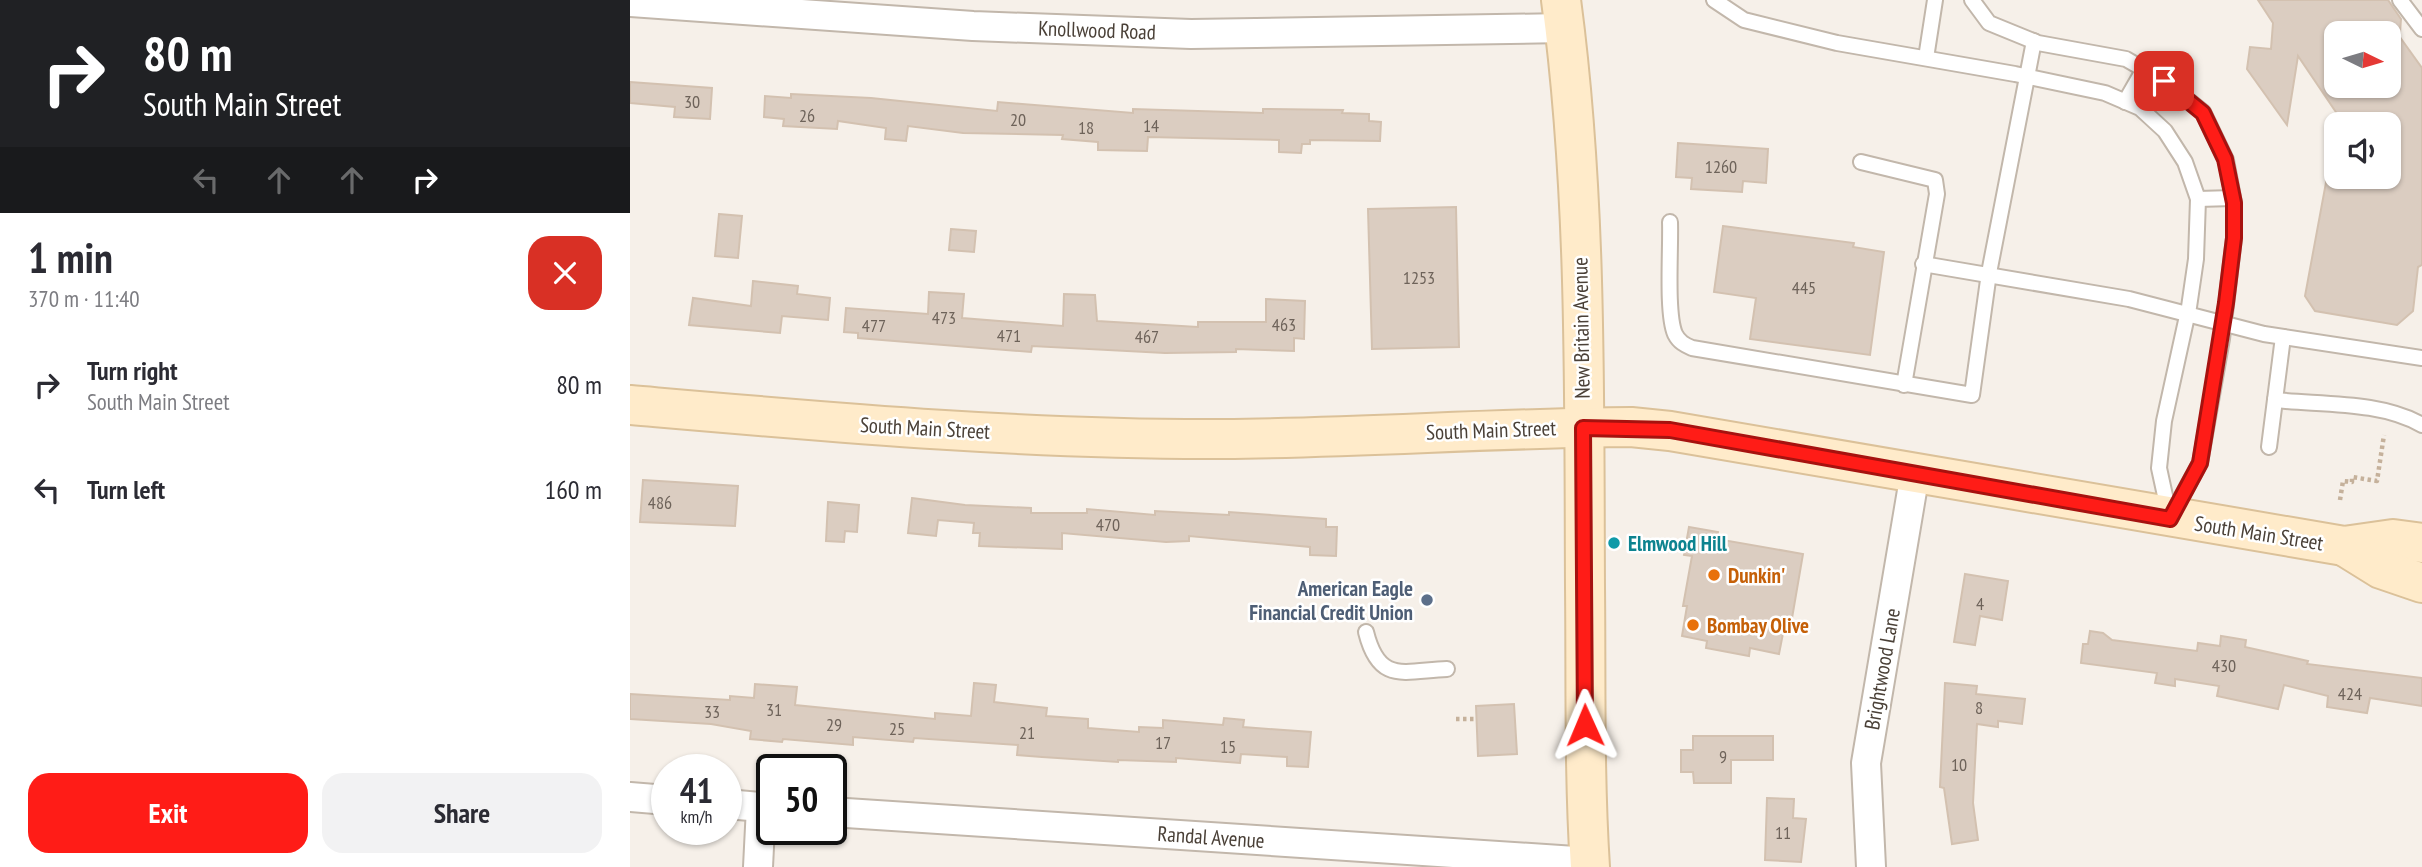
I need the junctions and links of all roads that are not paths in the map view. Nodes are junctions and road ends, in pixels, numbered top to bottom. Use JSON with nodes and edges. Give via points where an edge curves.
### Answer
{"nodes":[{"id":1,"x":1714,"y":0,"type":"edge"},
{"id":2,"x":1935,"y":0,"type":"edge"},
{"id":3,"x":1972,"y":0,"type":"edge"},
{"id":4,"x":2400,"y":0,"type":"edge"},
{"id":5,"x":630,"y":2,"type":"edge"},
{"id":6,"x":1563,"y":14,"type":"edge"},
{"id":7,"x":2422,"y":29,"type":"edge"},
{"id":8,"x":2034,"y":41,"type":"junction"},
{"id":9,"x":1926,"y":58,"type":"junction"},
{"id":10,"x":2144,"y":69,"type":"junction"},
{"id":11,"x":2026,"y":76,"type":"junction"},
{"id":12,"x":2125,"y":102,"type":"junction"},
{"id":13,"x":1861,"y":162,"type":"dead end"},
{"id":14,"x":2233,"y":198,"type":"junction"},
{"id":15,"x":2198,"y":199,"type":"junction"},
{"id":16,"x":1671,"y":222,"type":"dead end"},
{"id":17,"x":1923,"y":264,"type":"junction"},
{"id":18,"x":1989,"y":273,"type":"junction"},
{"id":19,"x":2187,"y":315,"type":"junction"},
{"id":20,"x":2224,"y":324,"type":"junction"},
{"id":21,"x":2283,"y":337,"type":"junction"},
{"id":22,"x":2422,"y":358,"type":"edge"},
{"id":23,"x":1904,"y":384,"type":"junction"},
{"id":24,"x":2275,"y":400,"type":"junction"},
{"id":25,"x":630,"y":405,"type":"edge"},
{"id":26,"x":2422,"y":425,"type":"edge"},
{"id":27,"x":1583,"y":428,"type":"junction"},
{"id":28,"x":2269,"y":447,"type":"dead end"},
{"id":29,"x":1915,"y":472,"type":"junction"},
{"id":30,"x":2170,"y":519,"type":"junction"},
{"id":31,"x":2422,"y":543,"type":"edge"},
{"id":32,"x":2344,"y":546,"type":"junction"},
{"id":33,"x":2422,"y":583,"type":"edge"},
{"id":34,"x":1366,"y":632,"type":"dead end"},
{"id":35,"x":1447,"y":668,"type":"dead end"},
{"id":36,"x":630,"y":797,"type":"edge"},
{"id":37,"x":651,"y":799,"type":"edge"},
{"id":38,"x":847,"y":812,"type":"edge"},
{"id":39,"x":761,"y":845,"type":"edge"},
{"id":40,"x":1590,"y":865,"type":"edge"},
{"id":41,"x":758,"y":867,"type":"edge"},
{"id":42,"x":1871,"y":867,"type":"edge"}],
"edges":[{"from":1,"to":9,"type":"lane","via":[[1744,20],[1837,43]]},
{"from":2,"to":9,"type":"lane"},
{"from":3,"to":8,"type":"lane","via":[[1989,23]]},
{"from":4,"to":7,"type":"lane"},
{"from":5,"to":6,"type":"street","name":"Knollwood Road","via":[[973,26],[1178,33]]},
{"from":6,"to":27,"type":"main road","name":"New Britain Avenue","via":[[1581,285]]},
{"from":8,"to":10,"type":"lane","via":[[2126,59]]},
{"from":8,"to":11,"type":"lane"},
{"from":9,"to":11,"type":"lane"},
{"from":10,"to":12,"type":"lane"},
{"from":10,"to":14,"type":"lane","via":[[2203,113],[2225,159]]},
{"from":11,"to":12,"type":"lane","via":[[2105,93]]},
{"from":11,"to":18,"type":"lane"},
{"from":12,"to":15,"type":"lane","via":[[2140,108],[2165,131],[2185,162]]},
{"from":13,"to":17,"type":"lane","via":[[1935,180],[1937,194]]},
{"from":14,"to":15,"type":"lane"},
{"from":14,"to":20,"type":"lane","via":[[2234,238]]},
{"from":15,"to":19,"type":"lane","via":[[2196,258]]},
{"from":16,"to":23,"type":"lane","via":[[1672,316],[1682,344]]},
{"from":17,"to":18,"type":"lane"},
{"from":17,"to":23,"type":"lane"},
{"from":18,"to":19,"type":"lane","via":[[2129,299]]},
{"from":18,"to":23,"type":"lane","via":[[1972,395]]},
{"from":19,"to":20,"type":"lane"},
{"from":19,"to":30,"type":"lane","via":[[2164,421],[2159,468]]},
{"from":20,"to":21,"type":"lane"},
{"from":20,"to":30,"type":"lane","via":[[2200,463]]},
{"from":21,"to":22,"type":"lane"},
{"from":21,"to":24,"type":"lane"},
{"from":24,"to":26,"type":"lane","via":[[2379,411],[2407,416]]},
{"from":24,"to":28,"type":"lane"},
{"from":25,"to":27,"type":"main road","name":"South Main Street","via":[[852,424],[1116,438]]},
{"from":27,"to":29,"type":"main road","name":"South Main Street","via":[[1670,430]]},
{"from":27,"to":40,"type":"main road","name":"New Britain Avenue"},
{"from":29,"to":30,"type":"main road","name":"South Main Street"},
{"from":29,"to":42,"type":"street","name":"Brightwood Lane","via":[[1866,763]]},
{"from":30,"to":32,"type":"main road","name":"South Main Street"},
{"from":31,"to":32,"type":"main road","name":"South Main Street","via":[[2393,539]]},
{"from":32,"to":33,"type":"main road","name":"South Main Street","via":[[2381,569]]},
{"from":34,"to":35,"type":"lane","via":[[1372,656],[1385,669]]},
{"from":36,"to":37,"type":"street"},
{"from":38,"to":40,"type":"street","name":"Randal Avenue"},
{"from":39,"to":41,"type":"street"}]}
